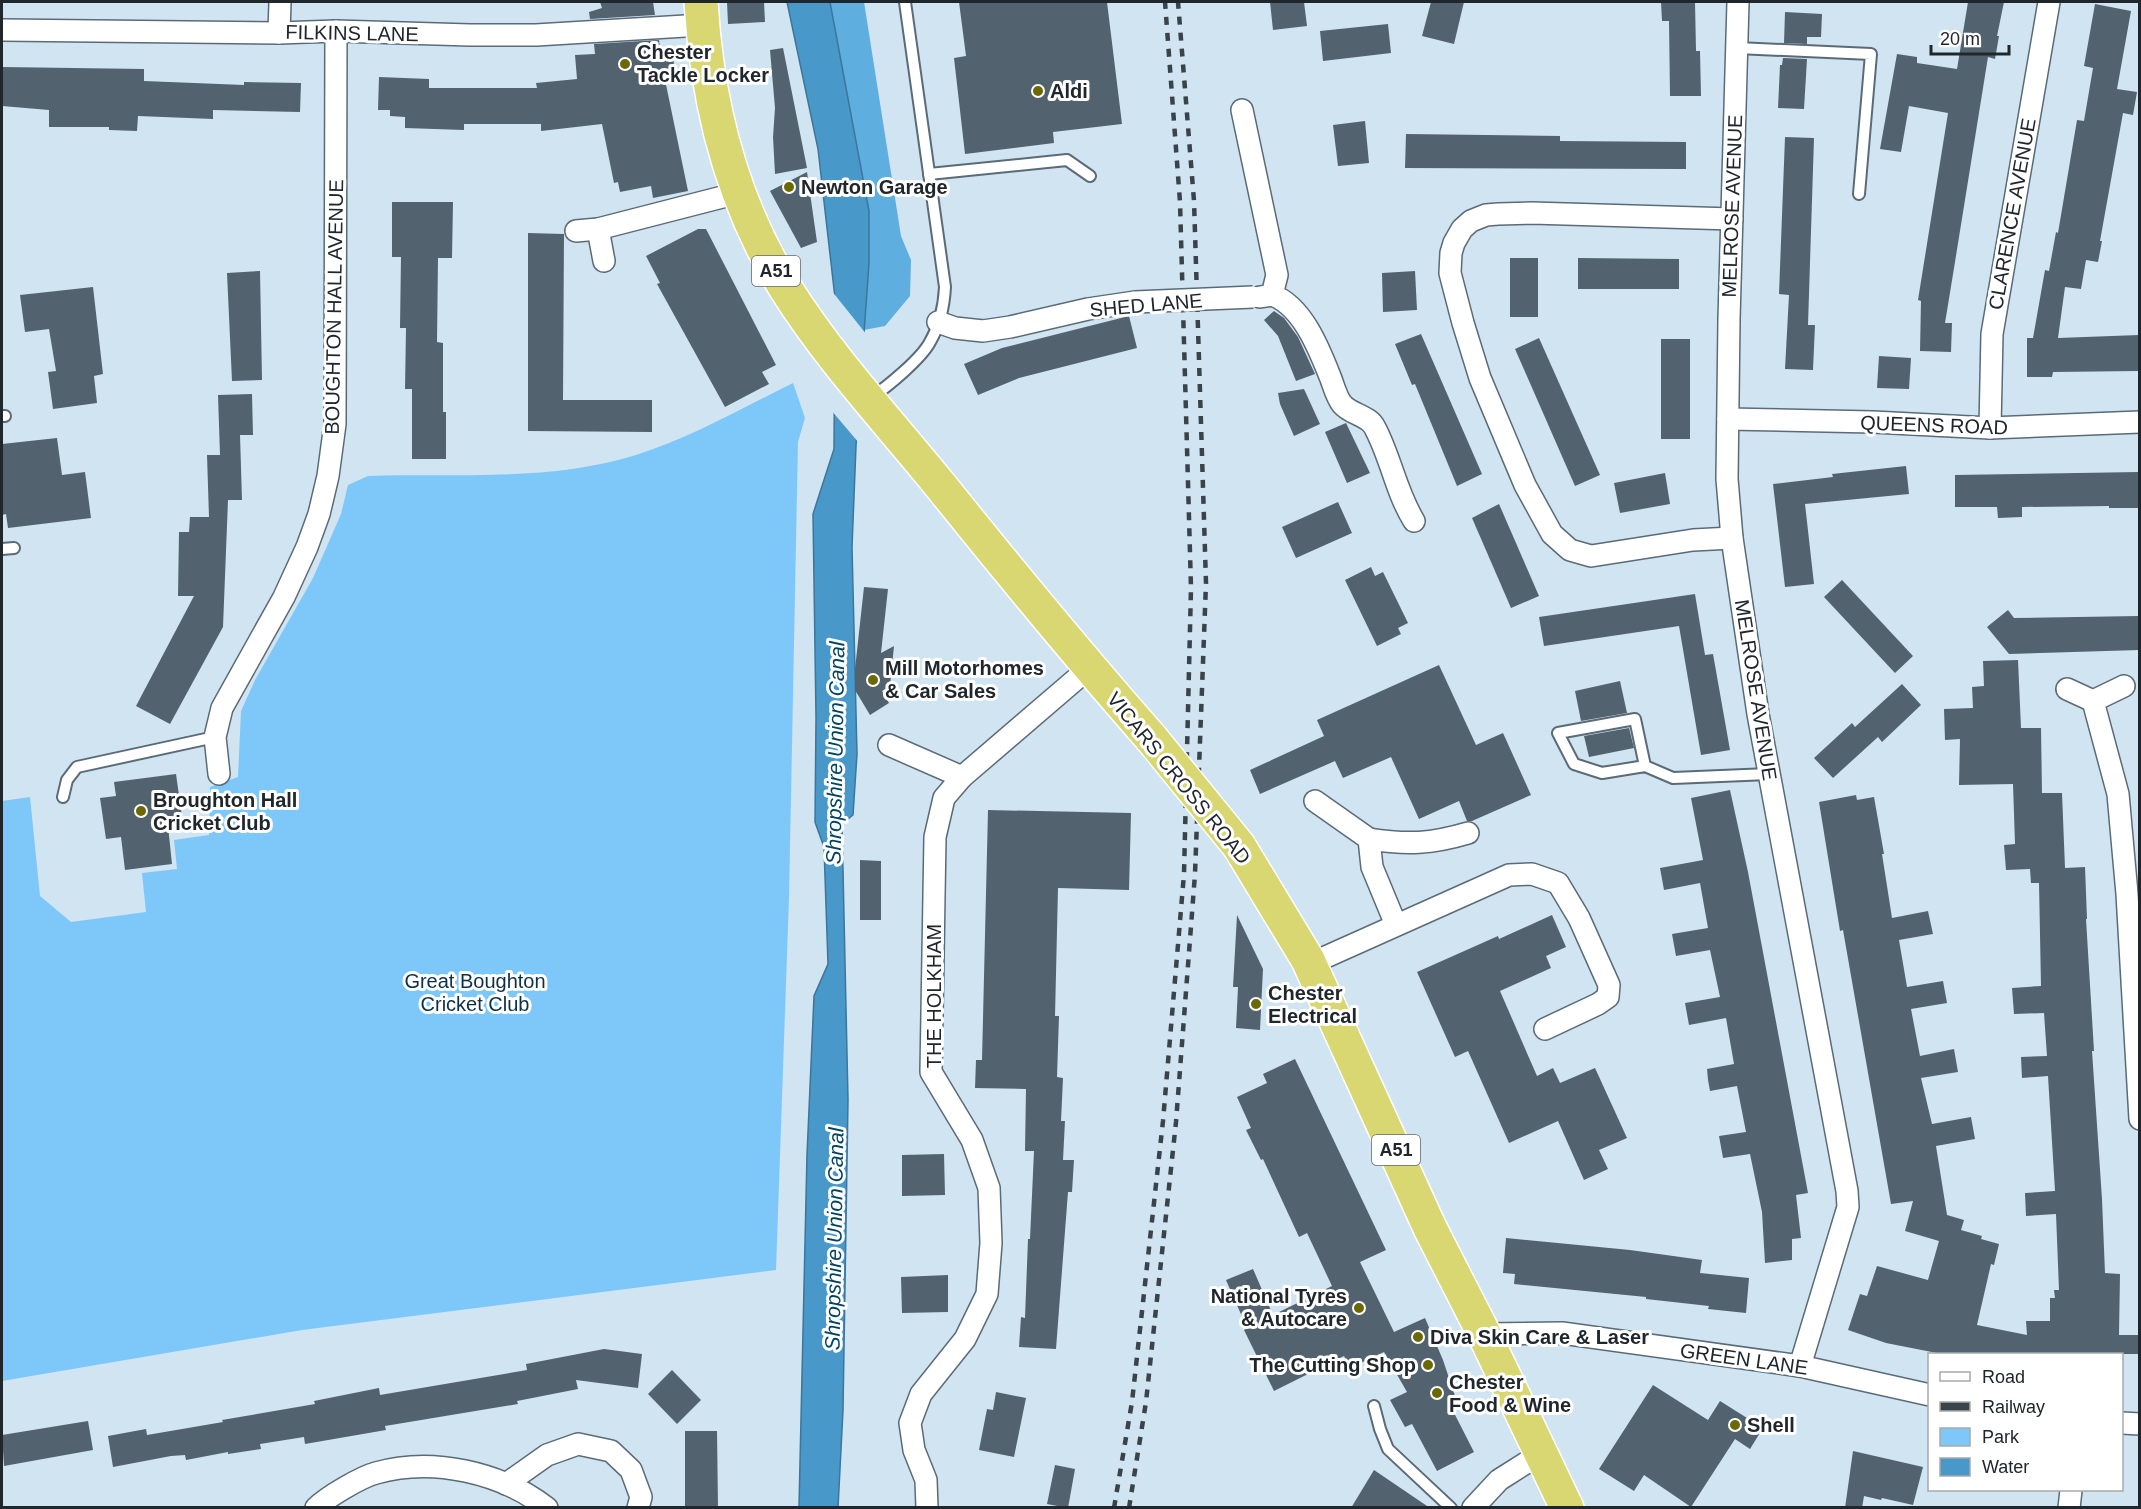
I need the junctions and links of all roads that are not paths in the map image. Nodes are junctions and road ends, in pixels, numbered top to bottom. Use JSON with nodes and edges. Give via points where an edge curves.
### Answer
{"nodes":[{"id":1,"x":280,"y":2,"type":"edge"},
{"id":2,"x":905,"y":2,"type":"edge"},
{"id":3,"x":1738,"y":2,"type":"edge"},
{"id":4,"x":2049,"y":2,"type":"edge"},
{"id":5,"x":701,"y":13,"type":"edge"},
{"id":6,"x":2,"y":30,"type":"edge"},
{"id":7,"x":336,"y":31,"type":"junction"},
{"id":8,"x":279,"y":33,"type":"junction"},
{"id":9,"x":1737,"y":48,"type":"junction"},
{"id":10,"x":1242,"y":110,"type":"dead end"},
{"id":11,"x":929,"y":174,"type":"junction"},
{"id":12,"x":1090,"y":176,"type":"dead end"},
{"id":13,"x":738,"y":193,"type":"junction"},
{"id":14,"x":1859,"y":194,"type":"dead end"},
{"id":15,"x":1731,"y":219,"type":"junction"},
{"id":16,"x":597,"y":229,"type":"junction"},
{"id":17,"x":576,"y":231,"type":"dead end"},
{"id":18,"x":604,"y":261,"type":"dead end"},
{"id":19,"x":1263,"y":296,"type":"junction"},
{"id":20,"x":938,"y":322,"type":"junction"},
{"id":21,"x":864,"y":393,"type":"junction"},
{"id":22,"x":1728,"y":419,"type":"junction"},
{"id":23,"x":2139,"y":422,"type":"edge"},
{"id":24,"x":1990,"y":428,"type":"junction"},
{"id":25,"x":1413,"y":521,"type":"dead end"},
{"id":26,"x":1732,"y":538,"type":"junction"},
{"id":27,"x":14,"y":548,"type":"dead end"},
{"id":28,"x":2,"y":549,"type":"edge"},
{"id":29,"x":1089,"y":668,"type":"junction"},
{"id":30,"x":2124,"y":686,"type":"dead end"},
{"id":31,"x":2067,"y":688,"type":"dead end"},
{"id":32,"x":2093,"y":701,"type":"junction"},
{"id":33,"x":215,"y":737,"type":"junction"},
{"id":34,"x":890,"y":745,"type":"dead end"},
{"id":35,"x":1645,"y":765,"type":"junction"},
{"id":36,"x":219,"y":774,"type":"dead end"},
{"id":37,"x":1769,"y":774,"type":"junction"},
{"id":38,"x":962,"y":777,"type":"junction"},
{"id":39,"x":63,"y":797,"type":"dead end"},
{"id":40,"x":1315,"y":801,"type":"dead end"},
{"id":41,"x":1468,"y":833,"type":"dead end"},
{"id":42,"x":1369,"y":839,"type":"junction"},
{"id":43,"x":1396,"y":926,"type":"junction"},
{"id":44,"x":1310,"y":964,"type":"junction"},
{"id":45,"x":1545,"y":1029,"type":"dead end"},
{"id":46,"x":2139,"y":1119,"type":"edge"},
{"id":47,"x":1484,"y":1334,"type":"junction"},
{"id":48,"x":1800,"y":1366,"type":"junction"},
{"id":49,"x":1928,"y":1395,"type":"edge"},
{"id":50,"x":1374,"y":1406,"type":"dead end"},
{"id":51,"x":2123,"y":1423,"type":"edge"},
{"id":52,"x":2139,"y":1424,"type":"edge"},
{"id":53,"x":1540,"y":1454,"type":"junction"},
{"id":54,"x":506,"y":1484,"type":"junction"},
{"id":55,"x":2071,"y":1491,"type":"edge"},
{"id":56,"x":316,"y":1508,"type":"edge"},
{"id":57,"x":547,"y":1508,"type":"edge"},
{"id":58,"x":638,"y":1508,"type":"edge"},
{"id":59,"x":927,"y":1508,"type":"edge"},
{"id":60,"x":1451,"y":1508,"type":"edge"},
{"id":61,"x":1473,"y":1508,"type":"edge"},
{"id":62,"x":1567,"y":1508,"type":"edge"},
{"id":63,"x":2069,"y":1508,"type":"edge"}],
"edges":[{"from":1,"to":8,"type":"street"},
{"from":2,"to":11,"type":"lane"},
{"from":3,"to":9,"type":"street","name":"MELROSE AVENUE"},
{"from":4,"to":24,"type":"street","name":"CLARENCE AVENUE","via":[[1992,334]]},
{"from":5,"to":7,"type":"street","name":"FILKINS LANE","via":[[536,35]]},
{"from":5,"to":13,"type":"highway","number":"A51","via":[[710,91],[725,157]]},
{"from":6,"to":8,"type":"street","name":"FILKINS LANE"},
{"from":7,"to":8,"type":"street","name":"FILKINS LANE"},
{"from":7,"to":33,"type":"street","name":"BOUGHTON HALL AVENUE","via":[[335,424],[328,476],[307,547],[284,597],[222,708]]},
{"from":9,"to":14,"type":"lane","via":[[1871,54]]},
{"from":9,"to":15,"type":"street","name":"MELROSE AVENUE"},
{"from":10,"to":19,"type":"street","via":[[1277,274]]},
{"from":11,"to":12,"type":"lane","via":[[1067,160]]},
{"from":11,"to":20,"type":"lane","via":[[945,287]]},
{"from":13,"to":16,"type":"street"},
{"from":13,"to":21,"type":"highway","number":"A51","via":[[780,279]]},
{"from":15,"to":22,"type":"street","name":"MELROSE AVENUE"},
{"from":15,"to":26,"type":"street","via":[[1486,215],[1462,229],[1450,262],[1453,286],[1480,378],[1542,519],[1565,547],[1592,556]]},
{"from":16,"to":17,"type":"street"},
{"from":16,"to":18,"type":"street"},
{"from":19,"to":20,"type":"street","name":"SHED LANE","bridge":true,"via":[[1135,302],[983,331]]},
{"from":19,"to":25,"type":"street","via":[[1283,299],[1308,329],[1341,404],[1374,424]]},
{"from":20,"to":21,"type":"lane","via":[[930,343],[890,385]]},
{"from":21,"to":29,"type":"highway","name":"VICARS CROSS ROAD","number":"A51"},
{"from":22,"to":24,"type":"street","name":"QUEENS ROAD"},
{"from":22,"to":26,"type":"street","name":"MELROSE AVENUE","via":[[1727,479]]},
{"from":23,"to":24,"type":"street","name":"QUEENS ROAD"},
{"from":26,"to":37,"type":"street","name":"MELROSE AVENUE"},
{"from":27,"to":28,"type":"lane"},
{"from":29,"to":38,"type":"street","name":"THE HOLKHAM"},
{"from":29,"to":44,"type":"highway","name":"VICARS CROSS ROAD","number":"A51","bridge":true,"via":[[1239,846]]},
{"from":30,"to":32,"type":"street"},
{"from":31,"to":32,"type":"street"},
{"from":32,"to":46,"type":"street","via":[[2118,794]]},
{"from":33,"to":36,"type":"street","name":"BOUGHTON HALL AVENUE"},
{"from":33,"to":39,"type":"lane","via":[[77,767],[67,780]]},
{"from":34,"to":38,"type":"street"},
{"from":35,"to":35,"type":"lane","via":[[1602,773],[1574,764],[1558,733],[1635,719]]},
{"from":35,"to":37,"type":"lane","via":[[1673,778]]},
{"from":37,"to":48,"type":"street","name":"MELROSE AVENUE","via":[[1848,1207]]},
{"from":38,"to":59,"type":"street","name":"THE HOLKHAM","via":[[944,798],[935,837],[931,1072],[972,1140],[989,1188],[991,1242],[987,1294],[965,1339],[921,1394],[910,1423],[914,1450],[926,1480]]},
{"from":40,"to":42,"type":"street"},
{"from":41,"to":42,"type":"street","via":[[1441,841],[1398,843]]},
{"from":42,"to":43,"type":"street","via":[[1372,867]]},
{"from":43,"to":44,"type":"street"},
{"from":43,"to":45,"type":"street","via":[[1509,875],[1532,874],[1558,883],[1579,918],[1609,985],[1608,997]]},
{"from":44,"to":47,"type":"highway","name":"VICARS CROSS ROAD","number":"A51","via":[[1430,1228]]},
{"from":47,"to":48,"type":"street","name":"GREEN LANE","via":[[1562,1333]]},
{"from":47,"to":53,"type":"highway","name":"VICARS CROSS ROAD","number":"A51"},
{"from":48,"to":49,"type":"street","name":"GREEN LANE"},
{"from":50,"to":60,"type":"lane","via":[[1389,1449]]},
{"from":51,"to":52,"type":"street"},
{"from":53,"to":61,"type":"street","via":[[1499,1480]]},
{"from":53,"to":62,"type":"highway","name":"VICARS CROSS ROAD","number":"A51"},
{"from":54,"to":56,"type":"street","via":[[460,1469],[417,1467],[374,1473]]},
{"from":54,"to":57,"type":"street"},
{"from":54,"to":58,"type":"street","via":[[547,1455],[578,1444],[611,1450],[631,1470],[641,1497]]},
{"from":55,"to":63,"type":"street"}]}
